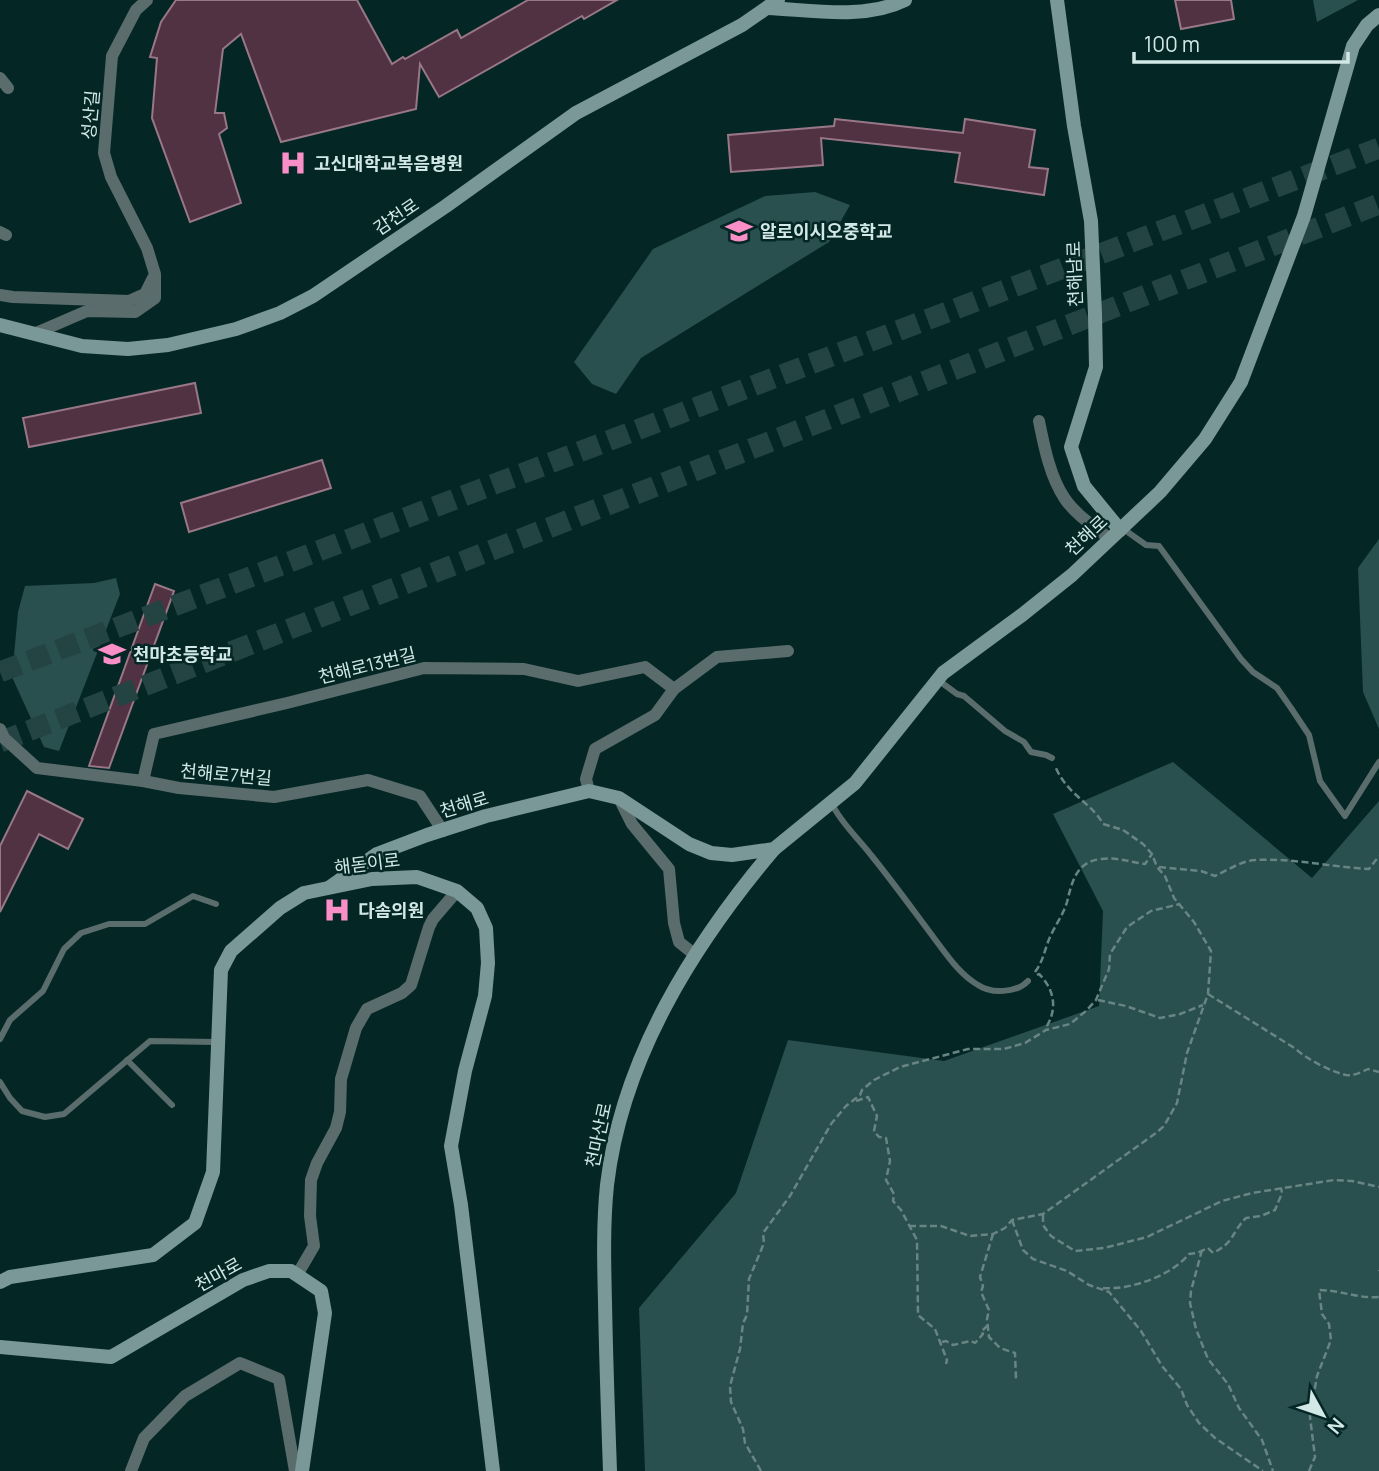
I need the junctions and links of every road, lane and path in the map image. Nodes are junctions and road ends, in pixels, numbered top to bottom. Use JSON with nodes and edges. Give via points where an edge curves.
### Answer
{"nodes":[{"id":1,"x":147,"y":0,"type":"edge"},
{"id":2,"x":905,"y":0,"type":"edge"},
{"id":3,"x":1057,"y":0,"type":"edge"},
{"id":4,"x":773,"y":4,"type":"edge"},
{"id":5,"x":1379,"y":15,"type":"edge"},
{"id":6,"x":155,"y":274,"type":"junction"},
{"id":7,"x":0,"y":295,"type":"edge"},
{"id":8,"x":0,"y":325,"type":"edge"},
{"id":9,"x":36,"y":333,"type":"junction"},
{"id":10,"x":1039,"y":421,"type":"dead end"},
{"id":11,"x":1117,"y":532,"type":"junction"},
{"id":12,"x":788,"y":651,"type":"dead end"},
{"id":13,"x":938,"y":680,"type":"junction"},
{"id":14,"x":674,"y":689,"type":"junction"},
{"id":15,"x":0,"y":729,"type":"edge"},
{"id":16,"x":1052,"y":758,"type":"joint"},
{"id":17,"x":1379,"y":762,"type":"edge"},
{"id":18,"x":143,"y":780,"type":"junction"},
{"id":19,"x":589,"y":791,"type":"junction"},
{"id":20,"x":620,"y":798,"type":"junction"},
{"id":21,"x":831,"y":802,"type":"junction"},
{"id":22,"x":443,"y":831,"type":"junction"},
{"id":23,"x":774,"y":849,"type":"junction"},
{"id":24,"x":1152,"y":854,"type":"junction"},
{"id":25,"x":1379,"y":856,"type":"edge"},
{"id":26,"x":1157,"y":867,"type":"junction"},
{"id":27,"x":330,"y":887,"type":"junction"},
{"id":28,"x":457,"y":891,"type":"junction"},
{"id":29,"x":216,"y":904,"type":"dead end"},
{"id":30,"x":1180,"y":904,"type":"junction"},
{"id":31,"x":694,"y":954,"type":"junction"},
{"id":32,"x":1028,"y":981,"type":"junction"},
{"id":33,"x":1208,"y":993,"type":"junction"},
{"id":34,"x":1096,"y":1000,"type":"junction"},
{"id":35,"x":1203,"y":1005,"type":"junction"},
{"id":36,"x":1046,"y":1031,"type":"junction"},
{"id":37,"x":0,"y":1039,"type":"edge"},
{"id":38,"x":219,"y":1042,"type":"junction"},
{"id":39,"x":127,"y":1060,"type":"junction"},
{"id":40,"x":1379,"y":1072,"type":"edge"},
{"id":41,"x":0,"y":1082,"type":"edge"},
{"id":42,"x":852,"y":1101,"type":"junction"},
{"id":43,"x":172,"y":1105,"type":"dead end"},
{"id":44,"x":1379,"y":1187,"type":"edge"},
{"id":45,"x":1281,"y":1188,"type":"junction"},
{"id":46,"x":1043,"y":1214,"type":"junction"},
{"id":47,"x":1012,"y":1220,"type":"junction"},
{"id":48,"x":909,"y":1226,"type":"junction"},
{"id":49,"x":993,"y":1234,"type":"junction"},
{"id":50,"x":1202,"y":1250,"type":"junction"},
{"id":51,"x":297,"y":1275,"type":"junction"},
{"id":52,"x":0,"y":1282,"type":"edge"},
{"id":53,"x":1096,"y":1287,"type":"junction"},
{"id":54,"x":1379,"y":1297,"type":"edge"},
{"id":55,"x":987,"y":1326,"type":"junction"},
{"id":56,"x":941,"y":1342,"type":"junction"},
{"id":57,"x":0,"y":1347,"type":"edge"},
{"id":58,"x":946,"y":1364,"type":"dead end"},
{"id":59,"x":1016,"y":1379,"type":"dead end"},
{"id":60,"x":131,"y":1471,"type":"edge"},
{"id":61,"x":295,"y":1471,"type":"edge"},
{"id":62,"x":302,"y":1471,"type":"edge"},
{"id":63,"x":493,"y":1471,"type":"edge"},
{"id":64,"x":610,"y":1471,"type":"edge"},
{"id":65,"x":761,"y":1471,"type":"edge"},
{"id":66,"x":1263,"y":1471,"type":"edge"},
{"id":67,"x":1273,"y":1471,"type":"edge"},
{"id":68,"x":1309,"y":1471,"type":"edge"}],
"edges":[{"from":1,"to":6,"type":"street","name":"성산길","via":[[136,10],[112,56],[104,153]]},
{"from":2,"to":4,"type":"street","via":[[844,12]]},
{"from":3,"to":11,"type":"street","name":"천해남로","via":[[1091,221],[1095,314],[1096,367],[1071,447],[1084,486]]},
{"from":4,"to":9,"type":"street","name":"감천로","via":[[576,113],[322,290],[280,313],[236,329],[128,349],[82,346]]},
{"from":5,"to":11,"type":"street","name":"천해로","via":[[1353,46],[1304,216],[1241,382],[1205,439],[1160,492]]},
{"from":6,"to":7,"type":"street","via":[[145,293],[129,301]]},
{"from":6,"to":9,"type":"street","via":[[155,298],[135,312],[87,311]]},
{"from":8,"to":9,"type":"street","name":"감천로"},
{"from":10,"to":11,"type":"street","via":[[1066,501]]},
{"from":11,"to":13,"type":"street","name":"천해로","via":[[1042,599]]},
{"from":11,"to":17,"type":"lane","via":[[1159,546],[1241,659],[1277,688],[1309,735],[1320,780],[1345,816]]},
{"from":12,"to":14,"type":"street","via":[[716,657]]},
{"from":13,"to":16,"type":"lane","via":[[1031,752]]},
{"from":13,"to":21,"type":"street","name":"천해로","via":[[855,783]]},
{"from":14,"to":18,"type":"street","name":"천해로13번길","via":[[645,667],[578,681],[524,668],[424,668],[154,734]]},
{"from":14,"to":19,"type":"street","via":[[655,715],[595,749],[586,779]]},
{"from":15,"to":18,"type":"street","name":"천해로7번길","via":[[37,768]]},
{"from":16,"to":24,"type":"path","via":[[1066,786],[1103,824],[1123,830]]},
{"from":18,"to":22,"type":"street","name":"천해로7번길","via":[[274,797],[368,779],[420,796]]},
{"from":19,"to":20,"type":"street","name":"천해로"},
{"from":19,"to":22,"type":"street","name":"천해로"},
{"from":20,"to":23,"type":"street","name":"천해로","via":[[710,853]]},
{"from":20,"to":31,"type":"street","via":[[632,824],[669,869],[679,942]]},
{"from":21,"to":23,"type":"street","name":"천해로"},
{"from":21,"to":32,"type":"lane","via":[[945,953],[974,984],[985,990],[1009,990]]},
{"from":22,"to":27,"type":"street","name":"천해로","via":[[377,855]]},
{"from":23,"to":31,"type":"street","name":"천마산로"},
{"from":24,"to":26,"type":"path"},
{"from":24,"to":32,"type":"path","via":[[1145,864],[1115,858],[1080,868],[1045,955]]},
{"from":25,"to":26,"type":"path","via":[[1369,869],[1254,860],[1215,876]]},
{"from":26,"to":30,"type":"path"},
{"from":27,"to":28,"type":"street","name":"해돋이로","via":[[372,878],[416,877]]},
{"from":27,"to":38,"type":"street","name":"해돋이로","via":[[304,893],[280,908],[231,951],[221,970]]},
{"from":28,"to":51,"type":"street","via":[[429,927],[411,985],[367,1009],[356,1028],[341,1079],[336,1128],[312,1180],[314,1246]]},
{"from":28,"to":63,"type":"street","name":"해돋이로","via":[[478,908],[486,928],[485,996],[451,1146]]},
{"from":29,"to":37,"type":"lane","via":[[193,896],[145,924],[109,924],[81,933],[64,949],[43,991],[10,1020]]},
{"from":30,"to":33,"type":"path","via":[[1211,951]]},
{"from":30,"to":34,"type":"path","via":[[1151,911],[1127,927],[1110,954]]},
{"from":31,"to":64,"type":"street","name":"천마산로","via":[[662,1011],[626,1095],[607,1184],[604,1237]]},
{"from":32,"to":36,"type":"path","via":[[1039,974],[1053,998]]},
{"from":33,"to":35,"type":"path"},
{"from":33,"to":40,"type":"path","via":[[1306,1058],[1347,1075],[1368,1069]]},
{"from":34,"to":35,"type":"path","via":[[1160,1018]]},
{"from":34,"to":36,"type":"path","via":[[1070,1024]]},
{"from":35,"to":46,"type":"path","via":[[1177,1103],[1164,1126]]},
{"from":36,"to":42,"type":"path","via":[[1004,1049],[968,1049],[900,1067],[874,1080]]},
{"from":38,"to":39,"type":"lane","via":[[150,1041]]},
{"from":38,"to":52,"type":"street","name":"해돋이로","via":[[213,1172],[194,1223],[153,1255]]},
{"from":39,"to":41,"type":"lane","via":[[64,1114],[45,1117],[22,1111]]},
{"from":39,"to":43,"type":"lane"},
{"from":42,"to":48,"type":"path","via":[[868,1097],[871,1101],[877,1116],[874,1131],[886,1138],[890,1161],[886,1180]]},
{"from":42,"to":65,"type":"path","via":[[831,1124],[763,1233],[764,1243],[749,1279],[747,1315],[730,1386],[731,1402]]},
{"from":44,"to":45,"type":"path","via":[[1334,1181]]},
{"from":45,"to":46,"type":"path","via":[[1222,1201],[1147,1237],[1104,1248],[1075,1251],[1051,1236]]},
{"from":45,"to":50,"type":"path","via":[[1275,1210],[1245,1218],[1222,1249],[1213,1253],[1208,1248]]},
{"from":46,"to":47,"type":"path"},
{"from":47,"to":49,"type":"path"},
{"from":47,"to":53,"type":"path","via":[[1023,1250],[1033,1259]]},
{"from":48,"to":49,"type":"path","via":[[941,1226],[970,1237]]},
{"from":48,"to":56,"type":"path","via":[[916,1240],[919,1269],[918,1315],[935,1329]]},
{"from":49,"to":55,"type":"path","via":[[980,1278],[989,1310]]},
{"from":50,"to":53,"type":"path","via":[[1189,1254],[1160,1277],[1113,1288]]},
{"from":50,"to":67,"type":"path","via":[[1190,1303],[1196,1329],[1208,1359],[1262,1440]]},
{"from":51,"to":57,"type":"street","name":"천마로","via":[[269,1271],[243,1280],[111,1357]]},
{"from":51,"to":62,"type":"street","via":[[321,1291],[325,1313]]},
{"from":53,"to":66,"type":"path","via":[[1109,1292],[1141,1331],[1199,1423]]},
{"from":54,"to":68,"type":"path","via":[[1319,1290],[1331,1340],[1317,1376],[1310,1417],[1315,1457]]},
{"from":55,"to":56,"type":"path","via":[[975,1343]]},
{"from":55,"to":59,"type":"path","via":[[994,1343],[1015,1353]]},
{"from":56,"to":58,"type":"path"},
{"from":60,"to":61,"type":"street","via":[[144,1438],[185,1396],[240,1363],[279,1379]]}]}
